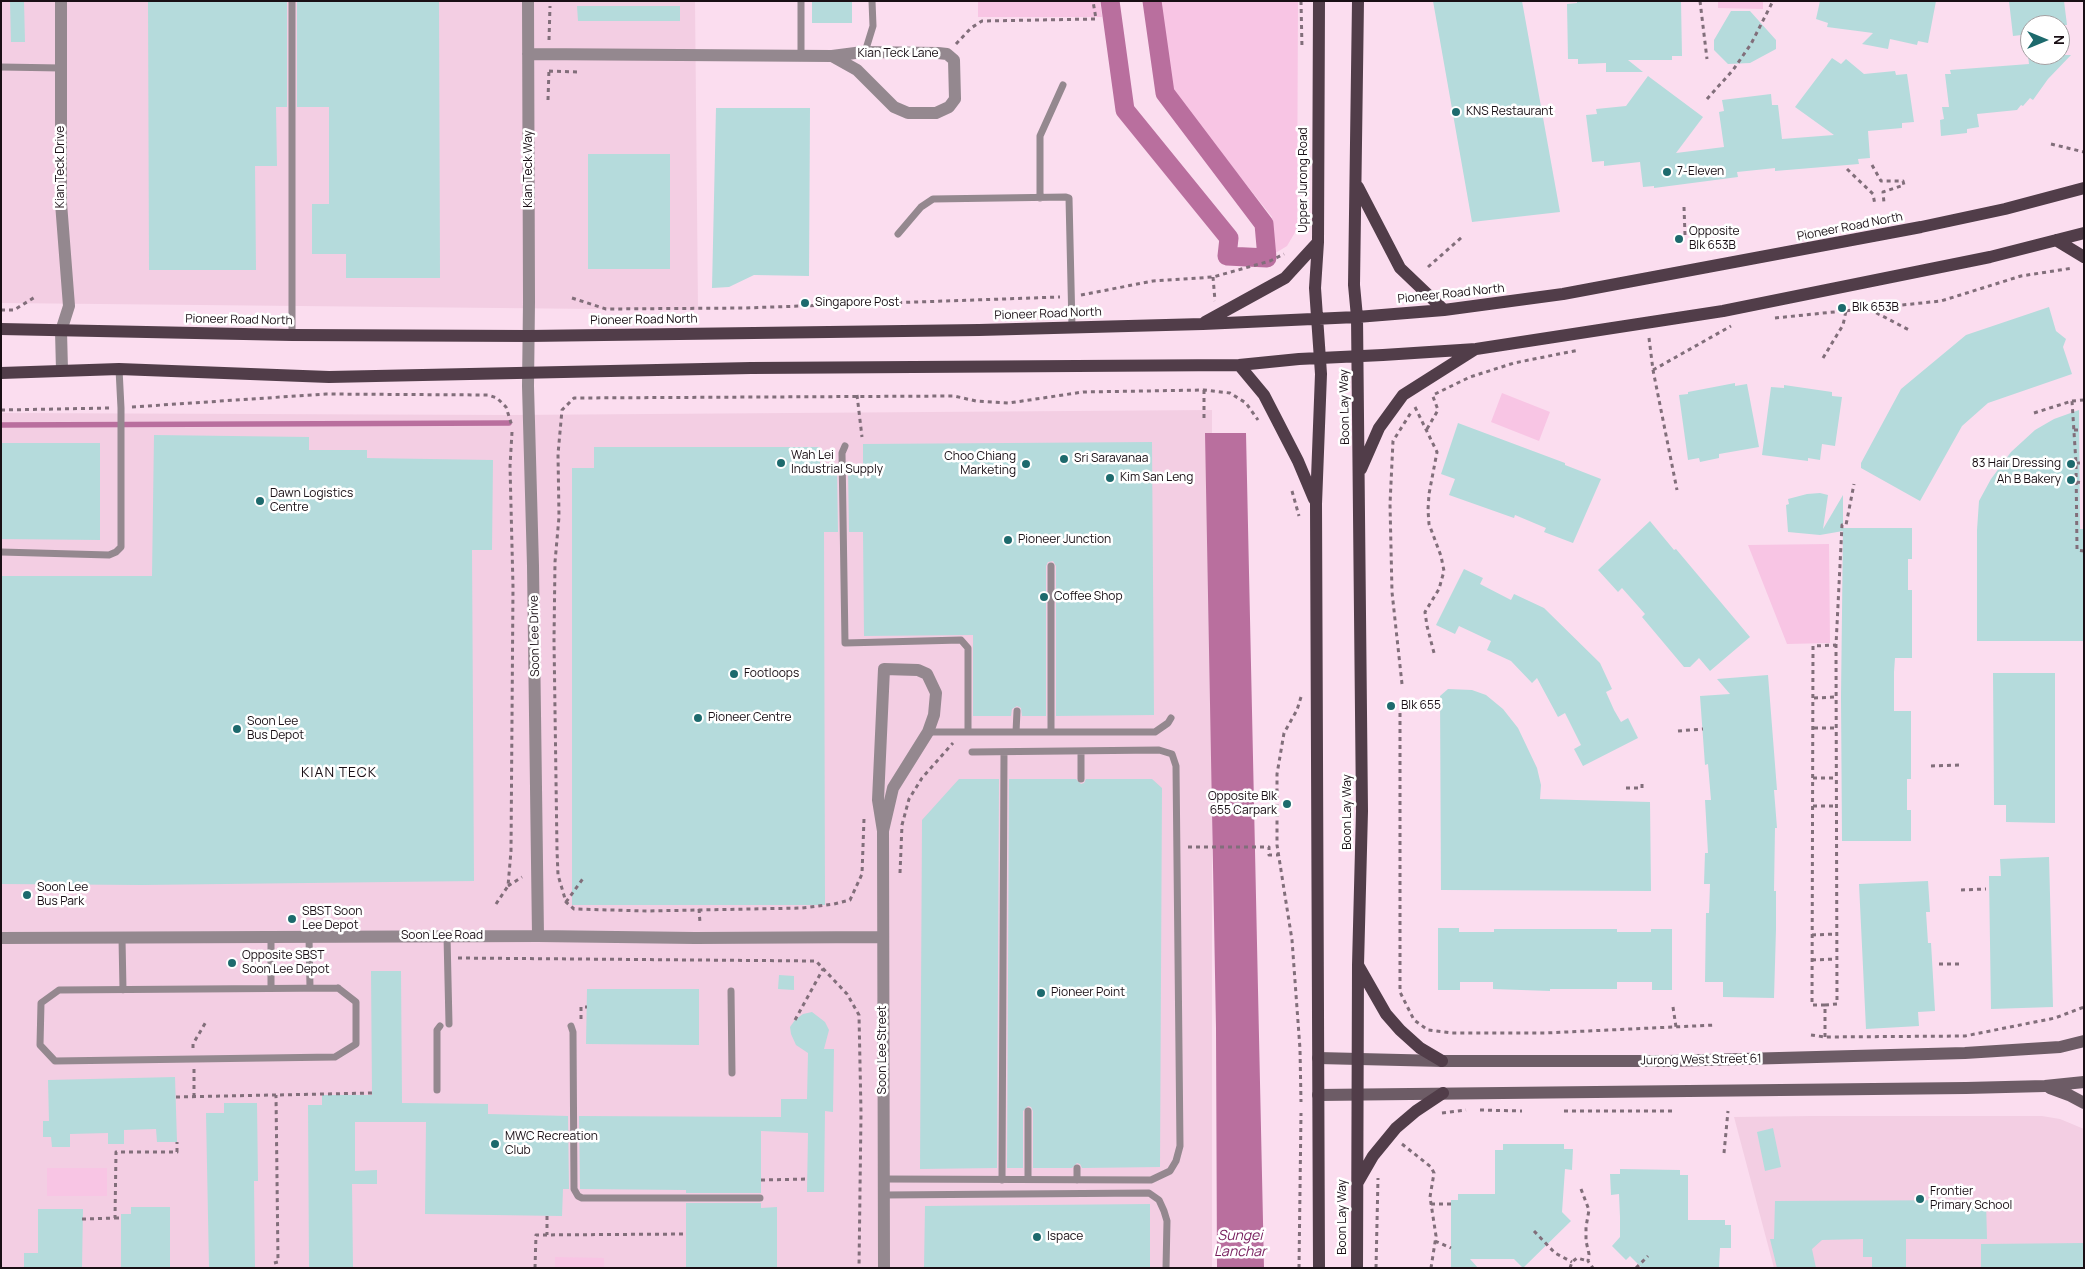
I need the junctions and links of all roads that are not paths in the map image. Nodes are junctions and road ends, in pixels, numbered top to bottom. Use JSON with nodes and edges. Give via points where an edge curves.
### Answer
{"nodes":[{"id":1,"x":61,"y":1,"type":"edge"},
{"id":2,"x":292,"y":1,"type":"edge"},
{"id":3,"x":528,"y":1,"type":"edge"},
{"id":4,"x":801,"y":1,"type":"edge"},
{"id":5,"x":872,"y":1,"type":"edge"},
{"id":6,"x":1318,"y":1,"type":"edge"},
{"id":7,"x":1358,"y":1,"type":"edge"},
{"id":8,"x":865,"y":52,"type":"junction"},
{"id":9,"x":528,"y":54,"type":"junction"},
{"id":10,"x":801,"y":56,"type":"junction"},
{"id":11,"x":832,"y":56,"type":"junction"},
{"id":12,"x":1,"y":67,"type":"edge"},
{"id":13,"x":61,"y":68,"type":"junction"},
{"id":14,"x":1062,"y":85,"type":"dead end"},
{"id":15,"x":1357,"y":184,"type":"junction"},
{"id":16,"x":2084,"y":188,"type":"edge"},
{"id":17,"x":1040,"y":198,"type":"junction"},
{"id":18,"x":2084,"y":233,"type":"edge"},
{"id":19,"x":898,"y":234,"type":"dead end"},
{"id":20,"x":2056,"y":240,"type":"junction"},
{"id":21,"x":1318,"y":242,"type":"junction"},
{"id":22,"x":2084,"y":257,"type":"edge"},
{"id":23,"x":1444,"y":310,"type":"junction"},
{"id":24,"x":1358,"y":316,"type":"junction"},
{"id":25,"x":1317,"y":318,"type":"junction"},
{"id":26,"x":1203,"y":324,"type":"junction"},
{"id":27,"x":1072,"y":327,"type":"junction"},
{"id":28,"x":1,"y":330,"type":"edge"},
{"id":29,"x":60,"y":331,"type":"junction"},
{"id":30,"x":292,"y":335,"type":"junction"},
{"id":31,"x":529,"y":336,"type":"junction"},
{"id":32,"x":1476,"y":349,"type":"junction"},
{"id":33,"x":1358,"y":356,"type":"junction"},
{"id":34,"x":1319,"y":358,"type":"junction"},
{"id":35,"x":1239,"y":365,"type":"junction"},
{"id":36,"x":119,"y":369,"type":"junction"},
{"id":37,"x":62,"y":370,"type":"junction"},
{"id":38,"x":1,"y":373,"type":"edge"},
{"id":39,"x":528,"y":373,"type":"junction"},
{"id":40,"x":845,"y":446,"type":"dead end"},
{"id":41,"x":1359,"y":473,"type":"junction"},
{"id":42,"x":1316,"y":504,"type":"junction"},
{"id":43,"x":1,"y":552,"type":"edge"},
{"id":44,"x":1051,"y":566,"type":"dead end"},
{"id":45,"x":1016,"y":711,"type":"dead end"},
{"id":46,"x":1171,"y":718,"type":"dead end"},
{"id":47,"x":928,"y":732,"type":"junction"},
{"id":48,"x":968,"y":732,"type":"junction"},
{"id":49,"x":1016,"y":732,"type":"junction"},
{"id":50,"x":1051,"y":732,"type":"junction"},
{"id":51,"x":1081,"y":751,"type":"junction"},
{"id":52,"x":972,"y":752,"type":"dead end"},
{"id":53,"x":1004,"y":752,"type":"junction"},
{"id":54,"x":1081,"y":779,"type":"dead end"},
{"id":55,"x":883,"y":831,"type":"junction"},
{"id":56,"x":448,"y":936,"type":"junction"},
{"id":57,"x":538,"y":936,"type":"junction"},
{"id":58,"x":271,"y":937,"type":"junction"},
{"id":59,"x":309,"y":937,"type":"junction"},
{"id":60,"x":883,"y":937,"type":"junction"},
{"id":61,"x":1,"y":938,"type":"edge"},
{"id":62,"x":122,"y":938,"type":"junction"},
{"id":63,"x":1358,"y":965,"type":"junction"},
{"id":64,"x":271,"y":988,"type":"junction"},
{"id":65,"x":310,"y":988,"type":"junction"},
{"id":66,"x":123,"y":990,"type":"junction"},
{"id":67,"x":731,"y":991,"type":"dead end"},
{"id":68,"x":449,"y":1024,"type":"dead end"},
{"id":69,"x":440,"y":1026,"type":"dead end"},
{"id":70,"x":571,"y":1026,"type":"dead end"},
{"id":71,"x":2084,"y":1042,"type":"edge"},
{"id":72,"x":1318,"y":1058,"type":"junction"},
{"id":73,"x":1358,"y":1058,"type":"junction"},
{"id":74,"x":1442,"y":1061,"type":"junction"},
{"id":75,"x":732,"y":1073,"type":"dead end"},
{"id":76,"x":2084,"y":1082,"type":"edge"},
{"id":77,"x":2045,"y":1086,"type":"junction"},
{"id":78,"x":437,"y":1090,"type":"dead end"},
{"id":79,"x":1443,"y":1093,"type":"junction"},
{"id":80,"x":1318,"y":1095,"type":"junction"},
{"id":81,"x":1358,"y":1095,"type":"junction"},
{"id":82,"x":2084,"y":1103,"type":"edge"},
{"id":83,"x":1028,"y":1111,"type":"dead end"},
{"id":84,"x":1077,"y":1168,"type":"dead end"},
{"id":85,"x":884,"y":1179,"type":"junction"},
{"id":86,"x":1028,"y":1179,"type":"junction"},
{"id":87,"x":1002,"y":1180,"type":"junction"},
{"id":88,"x":1077,"y":1180,"type":"junction"},
{"id":89,"x":1357,"y":1184,"type":"junction"},
{"id":90,"x":884,"y":1195,"type":"junction"},
{"id":91,"x":760,"y":1198,"type":"dead end"},
{"id":92,"x":884,"y":1268,"type":"edge"},
{"id":93,"x":1166,"y":1268,"type":"edge"},
{"id":94,"x":1318,"y":1268,"type":"edge"},
{"id":95,"x":1357,"y":1268,"type":"edge"}],
"edges":[{"from":1,"to":13,"type":"street","name":"Kian Teck Drive"},
{"from":2,"to":30,"type":"lane"},
{"from":3,"to":9,"type":"street","name":"Kian Teck Way"},
{"from":4,"to":10,"type":"lane"},
{"from":5,"to":8,"type":"lane","via":[[872,26]]},
{"from":6,"to":21,"type":"main road","name":"Upper Jurong Road"},
{"from":7,"to":15,"type":"main road"},
{"from":8,"to":11,"type":"street","name":"Kian Teck Lane"},
{"from":8,"to":11,"type":"street","name":"Kian Teck Lane","via":[[947,54],[954,60],[955,99],[949,107],[936,113],[908,113],[894,107],[857,70]]},
{"from":9,"to":10,"type":"street","name":"Kian Teck Lane"},
{"from":9,"to":31,"type":"street","name":"Kian Teck Way"},
{"from":10,"to":11,"type":"street","name":"Kian Teck Lane"},
{"from":12,"to":13,"type":"lane"},
{"from":13,"to":29,"type":"street","name":"Kian Teck Drive","via":[[60,203],[69,306]]},
{"from":14,"to":17,"type":"lane","via":[[1040,136]]},
{"from":15,"to":23,"type":"main road","via":[[1400,268]]},
{"from":15,"to":24,"type":"main road","via":[[1354,286]]},
{"from":16,"to":23,"type":"main road","name":"Pioneer Road North","via":[[1902,231],[1563,294]]},
{"from":17,"to":19,"type":"lane","via":[[933,199],[921,207]]},
{"from":17,"to":27,"type":"lane","via":[[1066,197],[1070,201]]},
{"from":18,"to":20,"type":"main road"},
{"from":20,"to":22,"type":"main road"},
{"from":20,"to":32,"type":"main road","via":[[1990,257],[1780,300]]},
{"from":21,"to":25,"type":"main road","name":"Upper Jurong Road"},
{"from":21,"to":26,"type":"main road","via":[[1285,278]]},
{"from":23,"to":24,"type":"main road","name":"Pioneer Road North"},
{"from":24,"to":25,"type":"main road","name":"Pioneer Road North"},
{"from":24,"to":33,"type":"main road"},
{"from":25,"to":26,"type":"main road","name":"Pioneer Road North"},
{"from":25,"to":34,"type":"main road","name":"Upper Jurong Road"},
{"from":26,"to":27,"type":"main road","name":"Pioneer Road North"},
{"from":27,"to":31,"type":"main road","name":"Pioneer Road North"},
{"from":28,"to":29,"type":"main road","name":"Pioneer Road North"},
{"from":29,"to":30,"type":"main road","name":"Pioneer Road North"},
{"from":29,"to":37,"type":"street"},
{"from":30,"to":31,"type":"main road","name":"Pioneer Road North"},
{"from":31,"to":39,"type":"street","name":"Soon Lee Drive"},
{"from":32,"to":33,"type":"main road"},
{"from":32,"to":41,"type":"main road","via":[[1402,395],[1379,428]]},
{"from":33,"to":34,"type":"main road"},
{"from":33,"to":41,"type":"main road","name":"Boon Lay Way"},
{"from":34,"to":35,"type":"main road"},
{"from":34,"to":42,"type":"main road","name":"Boon Lay Way"},
{"from":35,"to":39,"type":"main road"},
{"from":35,"to":42,"type":"main road","via":[[1264,395]]},
{"from":36,"to":37,"type":"main road"},
{"from":36,"to":39,"type":"main road","via":[[329,377]]},
{"from":36,"to":43,"type":"lane","via":[[121,547],[109,555]]},
{"from":37,"to":38,"type":"main road"},
{"from":39,"to":57,"type":"street","name":"Soon Lee Drive"},
{"from":40,"to":48,"type":"lane","via":[[842,453],[845,643],[962,640],[968,648]]},
{"from":41,"to":63,"type":"main road","name":"Boon Lay Way","via":[[1362,811]]},
{"from":42,"to":72,"type":"main road","name":"Boon Lay Way"},
{"from":44,"to":50,"type":"lane"},
{"from":45,"to":49,"type":"lane"},
{"from":46,"to":50,"type":"lane","via":[[1155,732]]},
{"from":47,"to":48,"type":"lane"},
{"from":47,"to":55,"type":"street","name":"Soon Lee Street","via":[[893,788]]},
{"from":47,"to":55,"type":"street","name":"Soon Lee Street","via":[[936,694],[932,680],[918,670],[884,669],[878,800]]},
{"from":48,"to":49,"type":"lane"},
{"from":49,"to":50,"type":"lane"},
{"from":51,"to":53,"type":"lane"},
{"from":51,"to":54,"type":"lane"},
{"from":51,"to":88,"type":"lane","via":[[1159,750],[1172,754],[1176,766],[1180,1146],[1170,1171],[1152,1180]]},
{"from":52,"to":53,"type":"lane"},
{"from":53,"to":87,"type":"lane"},
{"from":55,"to":60,"type":"street","name":"Soon Lee Street"},
{"from":56,"to":57,"type":"street","name":"Soon Lee Road"},
{"from":56,"to":59,"type":"street","name":"Soon Lee Road"},
{"from":56,"to":68,"type":"lane"},
{"from":57,"to":60,"type":"street","name":"Soon Lee Road"},
{"from":58,"to":59,"type":"street","name":"Soon Lee Road"},
{"from":58,"to":62,"type":"street","name":"Soon Lee Road"},
{"from":58,"to":64,"type":"lane"},
{"from":59,"to":65,"type":"lane"},
{"from":60,"to":85,"type":"street","name":"Soon Lee Street"},
{"from":61,"to":62,"type":"street","name":"Soon Lee Road"},
{"from":62,"to":66,"type":"lane"},
{"from":63,"to":73,"type":"main road","name":"Boon Lay Way"},
{"from":63,"to":74,"type":"main road","via":[[1386,1014],[1420,1048]]},
{"from":64,"to":65,"type":"lane"},
{"from":64,"to":66,"type":"lane"},
{"from":65,"to":66,"type":"lane","via":[[338,988],[356,1002],[356,1044],[335,1057],[55,1061],[40,1045],[41,1003],[59,990]]},
{"from":67,"to":75,"type":"lane"},
{"from":69,"to":78,"type":"lane","via":[[437,1030]]},
{"from":70,"to":91,"type":"lane","via":[[574,1190],[578,1196]]},
{"from":71,"to":74,"type":"street","name":"Jurong West Street 61","via":[[2060,1047],[1965,1053],[1668,1061]]},
{"from":72,"to":73,"type":"street","name":"Jurong West Street 61"},
{"from":72,"to":80,"type":"main road","name":"Boon Lay Way"},
{"from":73,"to":74,"type":"street","name":"Jurong West Street 61"},
{"from":73,"to":81,"type":"main road","name":"Boon Lay Way"},
{"from":76,"to":77,"type":"street"},
{"from":77,"to":79,"type":"street"},
{"from":77,"to":82,"type":"street"},
{"from":79,"to":81,"type":"street"},
{"from":79,"to":89,"type":"main road","via":[[1396,1128],[1373,1156]]},
{"from":80,"to":81,"type":"street"},
{"from":80,"to":94,"type":"main road","name":"Boon Lay Way"},
{"from":81,"to":89,"type":"main road","name":"Boon Lay Way"},
{"from":83,"to":86,"type":"lane"},
{"from":84,"to":88,"type":"lane"},
{"from":85,"to":87,"type":"lane"},
{"from":85,"to":90,"type":"street","name":"Soon Lee Street"},
{"from":86,"to":87,"type":"lane"},
{"from":86,"to":88,"type":"lane"},
{"from":89,"to":95,"type":"main road","name":"Boon Lay Way"},
{"from":90,"to":92,"type":"street","name":"Soon Lee Street"},
{"from":90,"to":93,"type":"lane","via":[[1149,1193],[1159,1200],[1167,1221]]}]}
